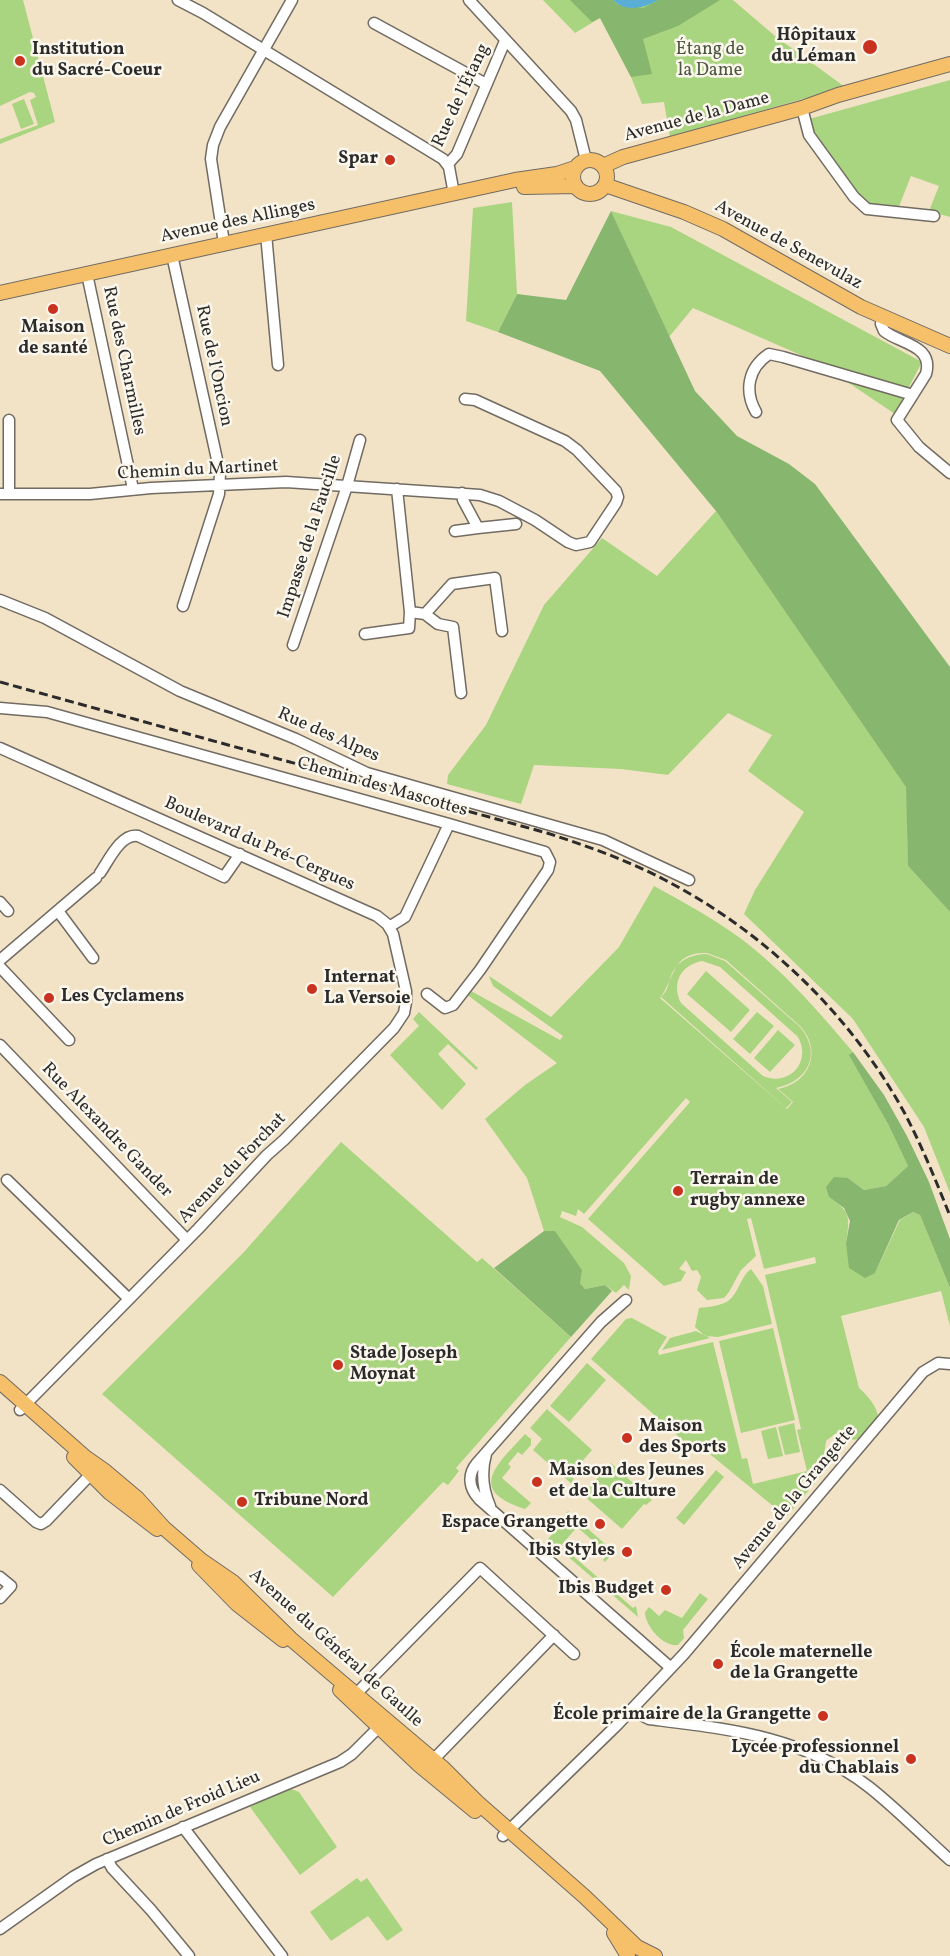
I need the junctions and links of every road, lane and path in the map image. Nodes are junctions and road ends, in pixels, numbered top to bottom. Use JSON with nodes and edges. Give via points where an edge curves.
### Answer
{"nodes":[{"id":1,"x":178,"y":0,"type":"edge"},
{"id":2,"x":292,"y":0,"type":"edge"},
{"id":3,"x":469,"y":0,"type":"edge"},
{"id":4,"x":375,"y":23,"type":"dead end"},
{"id":5,"x":505,"y":40,"type":"junction"},
{"id":6,"x":263,"y":51,"type":"junction"},
{"id":7,"x":950,"y":64,"type":"edge"},
{"id":8,"x":950,"y":73,"type":"edge"},
{"id":9,"x":486,"y":84,"type":"junction"},
{"id":10,"x":802,"y":108,"type":"junction"},
{"id":11,"x":443,"y":160,"type":"junction"},
{"id":12,"x":581,"y":164,"type":"junction"},
{"id":13,"x":603,"y":166,"type":"junction"},
{"id":14,"x":605,"y":185,"type":"junction"},
{"id":15,"x":575,"y":186,"type":"junction"},
{"id":16,"x":483,"y":189,"type":"junction"},
{"id":17,"x":454,"y":194,"type":"junction"},
{"id":18,"x":934,"y":216,"type":"dead end"},
{"id":19,"x":266,"y":234,"type":"junction"},
{"id":20,"x":224,"y":243,"type":"junction"},
{"id":21,"x":172,"y":255,"type":"junction"},
{"id":22,"x":87,"y":274,"type":"junction"},
{"id":23,"x":0,"y":293,"type":"edge"},
{"id":24,"x":882,"y":316,"type":"junction"},
{"id":25,"x":950,"y":346,"type":"edge"},
{"id":26,"x":278,"y":365,"type":"dead end"},
{"id":27,"x":913,"y":396,"type":"junction"},
{"id":28,"x":465,"y":399,"type":"dead end"},
{"id":29,"x":756,"y":412,"type":"dead end"},
{"id":30,"x":9,"y":420,"type":"dead end"},
{"id":31,"x":360,"y":440,"type":"dead end"},
{"id":32,"x":950,"y":473,"type":"edge"},
{"id":33,"x":220,"y":485,"type":"junction"},
{"id":34,"x":347,"y":486,"type":"junction"},
{"id":35,"x":133,"y":489,"type":"junction"},
{"id":36,"x":397,"y":489,"type":"junction"},
{"id":37,"x":462,"y":493,"type":"junction"},
{"id":38,"x":4,"y":494,"type":"edge"},
{"id":39,"x":516,"y":524,"type":"dead end"},
{"id":40,"x":478,"y":528,"type":"junction"},
{"id":41,"x":455,"y":531,"type":"dead end"},
{"id":42,"x":0,"y":600,"type":"edge"},
{"id":43,"x":183,"y":606,"type":"dead end"},
{"id":44,"x":410,"y":612,"type":"junction"},
{"id":45,"x":425,"y":614,"type":"junction"},
{"id":46,"x":502,"y":631,"type":"dead end"},
{"id":47,"x":365,"y":634,"type":"dead end"},
{"id":48,"x":293,"y":645,"type":"dead end"},
{"id":49,"x":461,"y":693,"type":"dead end"},
{"id":50,"x":0,"y":708,"type":"edge"},
{"id":51,"x":0,"y":748,"type":"edge"},
{"id":52,"x":449,"y":824,"type":"junction"},
{"id":53,"x":240,"y":854,"type":"junction"},
{"id":54,"x":689,"y":880,"type":"dead end"},
{"id":55,"x":0,"y":902,"type":"edge"},
{"id":56,"x":8,"y":911,"type":"dead end"},
{"id":57,"x":58,"y":911,"type":"junction"},
{"id":58,"x":389,"y":927,"type":"junction"},
{"id":59,"x":93,"y":958,"type":"dead end"},
{"id":60,"x":0,"y":960,"type":"edge"},
{"id":61,"x":0,"y":967,"type":"edge"},
{"id":62,"x":427,"y":994,"type":"dead end"},
{"id":63,"x":69,"y":1040,"type":"dead end"},
{"id":64,"x":0,"y":1045,"type":"edge"},
{"id":65,"x":7,"y":1180,"type":"dead end"},
{"id":66,"x":187,"y":1240,"type":"junction"},
{"id":67,"x":129,"y":1299,"type":"junction"},
{"id":68,"x":626,"y":1300,"type":"dead end"},
{"id":69,"x":950,"y":1364,"type":"edge"},
{"id":70,"x":0,"y":1382,"type":"edge"},
{"id":71,"x":0,"y":1392,"type":"edge"},
{"id":72,"x":23,"y":1407,"type":"junction"},
{"id":73,"x":91,"y":1474,"type":"junction"},
{"id":74,"x":111,"y":1485,"type":"junction"},
{"id":75,"x":0,"y":1490,"type":"edge"},
{"id":76,"x":0,"y":1577,"type":"edge"},
{"id":77,"x":0,"y":1598,"type":"edge"},
{"id":78,"x":250,"y":1607,"type":"junction"},
{"id":79,"x":554,"y":1635,"type":"junction"},
{"id":80,"x":574,"y":1654,"type":"dead end"},
{"id":81,"x":671,"y":1668,"type":"junction"},
{"id":82,"x":357,"y":1694,"type":"junction"},
{"id":83,"x":634,"y":1707,"type":"junction"},
{"id":84,"x":382,"y":1723,"type":"junction"},
{"id":85,"x":429,"y":1765,"type":"junction"},
{"id":86,"x":183,"y":1827,"type":"junction"},
{"id":87,"x":506,"y":1833,"type":"junction"},
{"id":88,"x":107,"y":1859,"type":"junction"},
{"id":89,"x":950,"y":1860,"type":"edge"},
{"id":90,"x":0,"y":1929,"type":"edge"},
{"id":91,"x":633,"y":1954,"type":"edge"},
{"id":92,"x":189,"y":1956,"type":"edge"},
{"id":93,"x":282,"y":1956,"type":"edge"},
{"id":94,"x":655,"y":1956,"type":"edge"}],
"edges":[{"from":1,"to":6,"type":"street"},
{"from":2,"to":6,"type":"street"},
{"from":3,"to":5,"type":"street"},
{"from":4,"to":9,"type":"street"},
{"from":5,"to":9,"type":"street","name":"Rue de l'Étang"},
{"from":5,"to":12,"type":"street","via":[[571,111],[576,120]]},
{"from":6,"to":11,"type":"street"},
{"from":6,"to":20,"type":"street","via":[[213,145],[212,172]]},
{"from":7,"to":10,"type":"main road","name":"Avenue de la Dame"},
{"from":8,"to":10,"type":"main road","name":"Avenue de la Dame","via":[[840,104]]},
{"from":9,"to":11,"type":"street","name":"Rue de l'Étang","via":[[456,154]]},
{"from":10,"to":13,"type":"main road","name":"Avenue de la Dame","via":[[623,157]]},
{"from":10,"to":18,"type":"street","via":[[809,135],[854,197],[867,208]]},
{"from":11,"to":17,"type":"street"},
{"from":12,"to":13,"type":"main road","via":[[596,161]]},
{"from":12,"to":15,"type":"main road","via":[[573,176]]},
{"from":12,"to":16,"type":"main road","name":"Avenue des Allinges","via":[[557,174]]},
{"from":13,"to":14,"type":"main road","via":[[607,175]]},
{"from":14,"to":15,"type":"main road","via":[[592,194],[582,193]]},
{"from":14,"to":24,"type":"main road","name":"Avenue de Senevulaz","via":[[731,232]]},
{"from":15,"to":16,"type":"main road","name":"Avenue des Allinges"},
{"from":16,"to":17,"type":"main road","name":"Avenue des Allinges"},
{"from":17,"to":19,"type":"main road","name":"Avenue des Allinges"},
{"from":19,"to":20,"type":"main road","name":"Avenue des Allinges"},
{"from":19,"to":26,"type":"street"},
{"from":20,"to":21,"type":"main road","name":"Avenue des Allinges"},
{"from":21,"to":22,"type":"main road","name":"Avenue des Allinges"},
{"from":21,"to":33,"type":"street","name":"Rue de l'Oncion"},
{"from":22,"to":23,"type":"main road","name":"Avenue des Allinges"},
{"from":22,"to":35,"type":"street","name":"Rue des Charmilles"},
{"from":24,"to":25,"type":"main road","name":"Avenue de Senevulaz"},
{"from":24,"to":27,"type":"street","via":[[885,333],[918,348],[926,358],[927,371]]},
{"from":27,"to":29,"type":"street","via":[[769,354],[751,374],[749,388]]},
{"from":27,"to":32,"type":"street","via":[[897,420],[919,447]]},
{"from":28,"to":37,"type":"street","name":"Chemin du Martinet","via":[[565,441],[618,497],[590,542],[576,545],[490,496]]},
{"from":30,"to":38,"type":"street"},
{"from":31,"to":34,"type":"street","name":"Impasse de la Faucille"},
{"from":33,"to":34,"type":"street","name":"Chemin du Martinet","via":[[286,482]]},
{"from":33,"to":35,"type":"street","name":"Chemin du Martinet"},
{"from":33,"to":43,"type":"street"},
{"from":34,"to":36,"type":"street","name":"Chemin du Martinet"},
{"from":34,"to":48,"type":"street","name":"Impasse de la Faucille"},
{"from":35,"to":38,"type":"street","name":"Chemin du Martinet","via":[[90,494]]},
{"from":36,"to":37,"type":"street","name":"Chemin du Martinet"},
{"from":36,"to":44,"type":"street"},
{"from":37,"to":40,"type":"street"},
{"from":39,"to":40,"type":"street"},
{"from":40,"to":41,"type":"street"},
{"from":42,"to":54,"type":"street","name":"Rue des Alpes","via":[[45,618],[180,691],[367,773],[603,840]]},
{"from":44,"to":45,"type":"street"},
{"from":44,"to":47,"type":"street","via":[[409,628]]},
{"from":45,"to":46,"type":"street","via":[[452,584],[495,578]]},
{"from":45,"to":49,"type":"street","via":[[438,624],[453,627]]},
{"from":50,"to":52,"type":"street","name":"Chemin des Mascottes","via":[[47,712]]},
{"from":51,"to":53,"type":"street","name":"Boulevard du Pré-Cergues"},
{"from":52,"to":58,"type":"street","via":[[405,917]]},
{"from":52,"to":62,"type":"street","name":"Chemin des Mascottes","via":[[541,851],[550,862],[535,890],[453,1005],[445,1008]]},
{"from":53,"to":57,"type":"street","via":[[224,877],[132,835],[125,838],[98,875]]},
{"from":53,"to":58,"type":"street","name":"Boulevard du Pré-Cergues","via":[[374,914]]},
{"from":55,"to":56,"type":"street"},
{"from":57,"to":59,"type":"street"},
{"from":57,"to":60,"type":"street"},
{"from":58,"to":66,"type":"street","name":"Avenue du Forchat","via":[[406,996],[401,1018]]},
{"from":61,"to":63,"type":"street"},
{"from":64,"to":66,"type":"street","name":"Rue Alexandre Gander"},
{"from":65,"to":67,"type":"street"},
{"from":66,"to":67,"type":"street","name":"Avenue du Forchat"},
{"from":67,"to":72,"type":"street","name":"Avenue du Forchat"},
{"from":68,"to":81,"type":"street","via":[[486,1453],[477,1472],[492,1509]]},
{"from":69,"to":81,"type":"street","name":"Avenue de la Grangette","via":[[938,1364],[923,1372]]},
{"from":70,"to":72,"type":"main road","name":"Avenue du Général de Gaulle"},
{"from":71,"to":72,"type":"main road","name":"Avenue du Général de Gaulle"},
{"from":72,"to":73,"type":"main road","name":"Avenue du Général de Gaulle"},
{"from":72,"to":74,"type":"main road","name":"Avenue du Général de Gaulle","via":[[86,1457]]},
{"from":73,"to":74,"type":"main road","name":"Avenue du Général de Gaulle"},
{"from":73,"to":75,"type":"street","via":[[41,1524]]},
{"from":74,"to":78,"type":"main road","name":"Avenue du Général de Gaulle","via":[[165,1528]]},
{"from":76,"to":77,"type":"street","via":[[11,1587]]},
{"from":78,"to":82,"type":"main road","name":"Avenue du Général de Gaulle"},
{"from":78,"to":84,"type":"main road","name":"Avenue du Général de Gaulle"},
{"from":79,"to":80,"type":"street"},
{"from":79,"to":82,"type":"street","via":[[480,1568]]},
{"from":79,"to":85,"type":"street"},
{"from":81,"to":83,"type":"street","name":"Avenue de la Grangette"},
{"from":82,"to":84,"type":"main road","name":"Avenue du Général de Gaulle"},
{"from":83,"to":87,"type":"street","name":"Avenue de la Grangette"},
{"from":83,"to":89,"type":"street","via":[[649,1719],[749,1732],[812,1753],[869,1787]]},
{"from":84,"to":85,"type":"main road","name":"Avenue du Général de Gaulle"},
{"from":84,"to":86,"type":"street","name":"Chemin de Froid Lieu","via":[[340,1762]]},
{"from":85,"to":87,"type":"main road","name":"Avenue du Général de Gaulle"},
{"from":86,"to":88,"type":"street","name":"Chemin de Froid Lieu"},
{"from":86,"to":93,"type":"street"},
{"from":87,"to":91,"type":"main road","name":"Avenue du Général de Gaulle","via":[[585,1897]]},
{"from":88,"to":90,"type":"street","name":"Chemin de Froid Lieu","via":[[73,1877]]},
{"from":88,"to":92,"type":"street"},
{"from":91,"to":94,"type":"main road","name":"Avenue du Général de Gaulle","via":[[649,1951]]}]}
